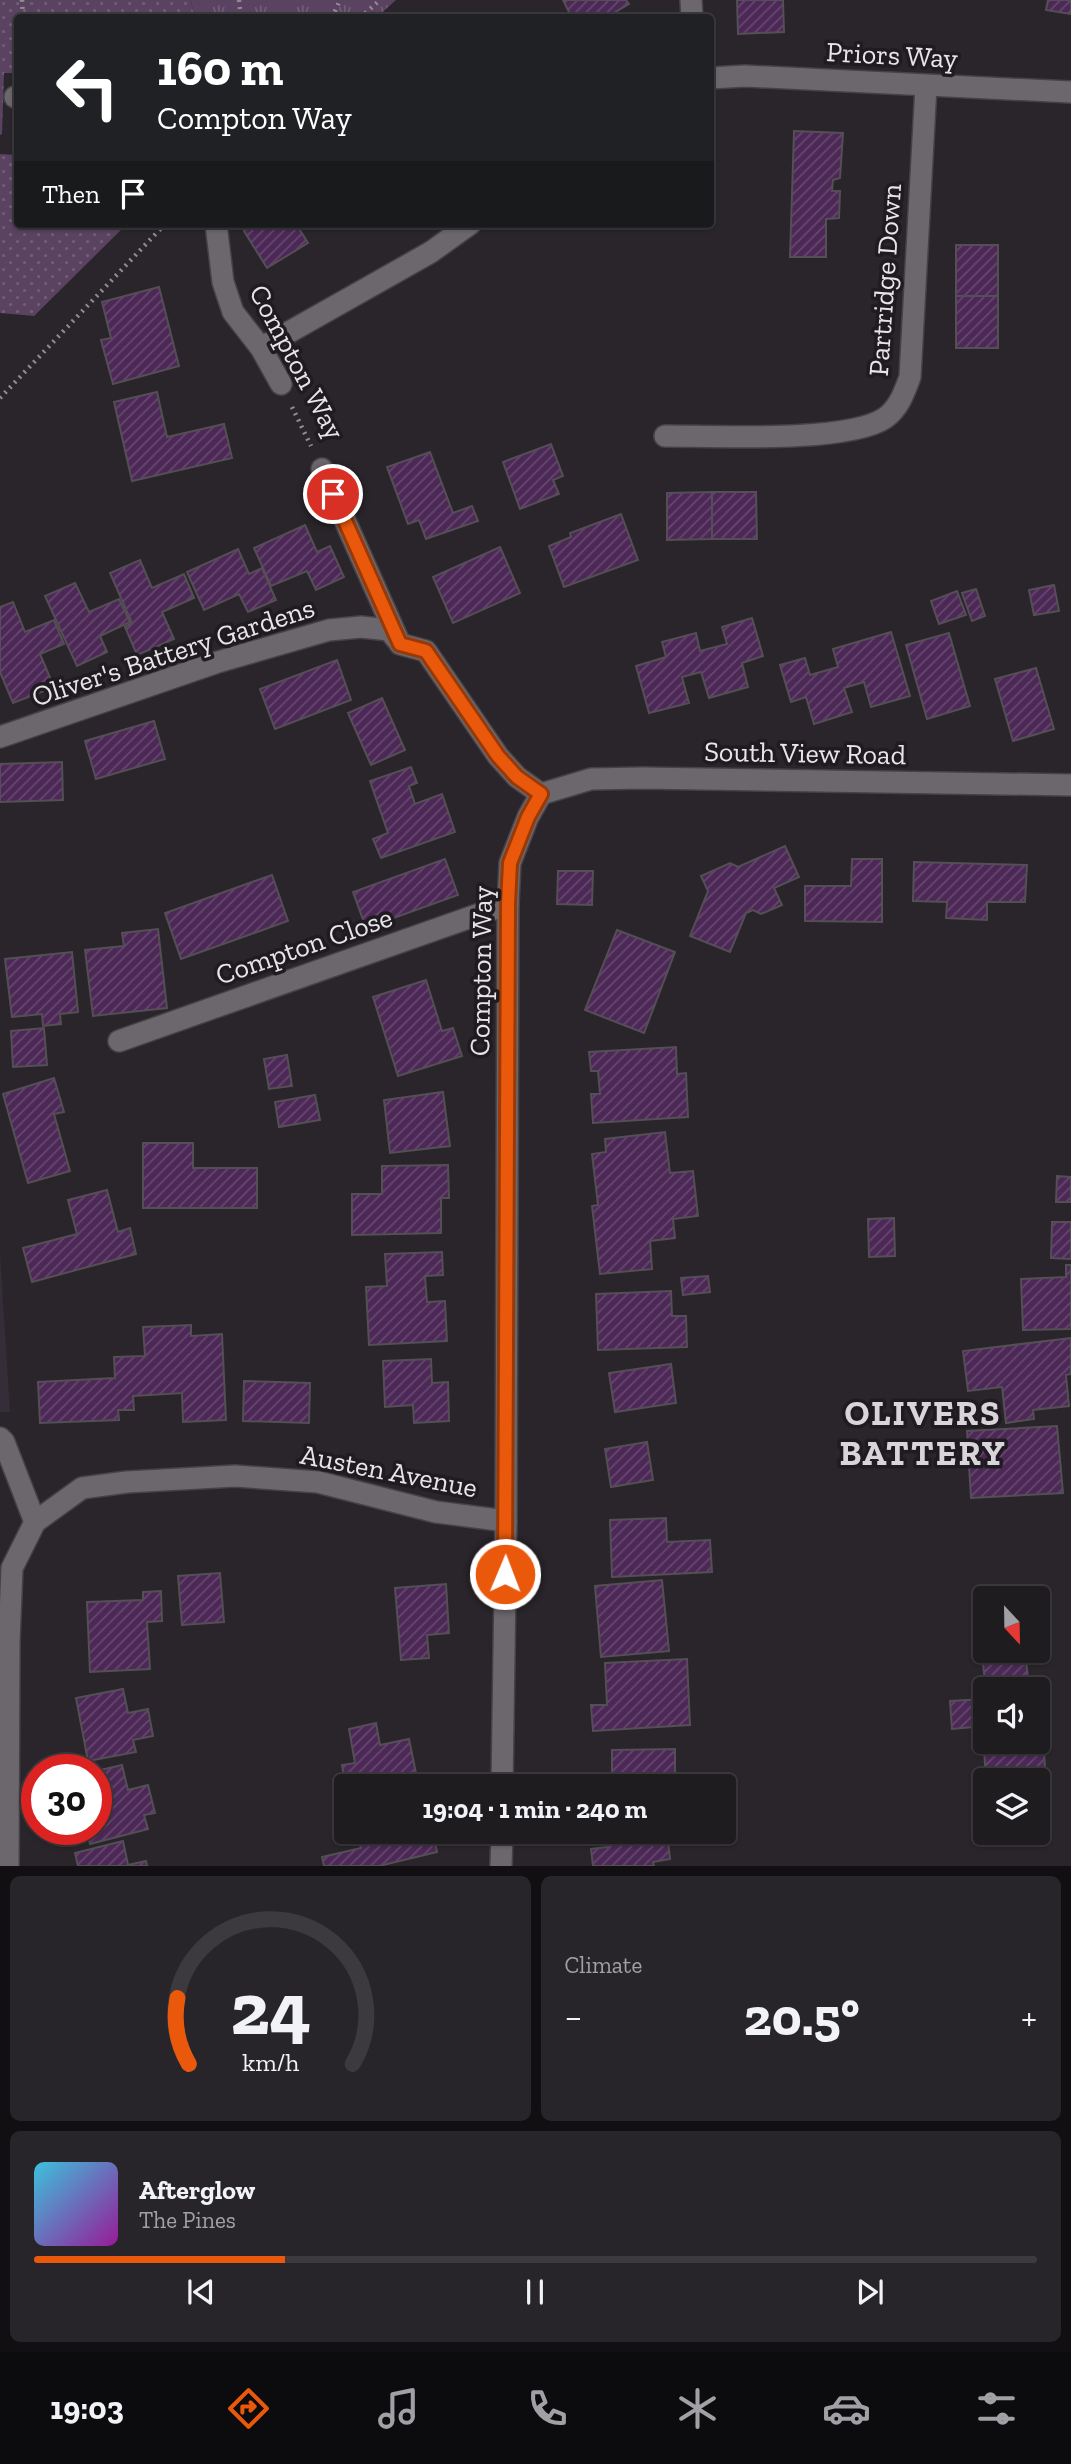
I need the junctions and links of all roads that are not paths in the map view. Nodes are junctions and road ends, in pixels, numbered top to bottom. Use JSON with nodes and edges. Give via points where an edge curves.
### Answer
{"nodes":[{"id":1,"x":714,"y":78,"type":"edge"},
{"id":2,"x":926,"y":86,"type":"junction"},
{"id":3,"x":1071,"y":92,"type":"edge"},
{"id":4,"x":216,"y":228,"type":"edge"},
{"id":5,"x":464,"y":228,"type":"edge"},
{"id":6,"x":261,"y":348,"type":"junction"},
{"id":7,"x":281,"y":384,"type":"road end"},
{"id":8,"x":665,"y":436,"type":"dead end"},
{"id":9,"x":322,"y":469,"type":"road end"},
{"id":10,"x":400,"y":644,"type":"junction"},
{"id":11,"x":0,"y":737,"type":"edge"},
{"id":12,"x":1071,"y":785,"type":"edge"},
{"id":13,"x":541,"y":794,"type":"junction"},
{"id":14,"x":508,"y":904,"type":"junction"},
{"id":15,"x":119,"y":1041,"type":"dead end"},
{"id":16,"x":0,"y":1438,"type":"edge"},
{"id":17,"x":506,"y":1521,"type":"junction"},
{"id":18,"x":35,"y":1522,"type":"junction"},
{"id":19,"x":4,"y":1640,"type":"edge"},
{"id":20,"x":502,"y":1774,"type":"edge"},
{"id":21,"x":502,"y":1844,"type":"edge"},
{"id":22,"x":8,"y":1866,"type":"edge"},
{"id":23,"x":501,"y":1866,"type":"edge"}],
"edges":[{"from":1,"to":2,"type":"street","name":"Priors Way"},
{"from":2,"to":3,"type":"street","name":"Priors Way"},
{"from":2,"to":8,"type":"street","name":"Partridge Down","via":[[909,377],[902,400],[886,418],[864,428],[766,436]]},
{"from":4,"to":6,"type":"street","name":"Compton Way","via":[[223,282],[233,312]]},
{"from":5,"to":6,"type":"street","via":[[431,252]]},
{"from":6,"to":7,"type":"street","name":"Compton Way"},
{"from":9,"to":10,"type":"street","name":"Compton Way"},
{"from":10,"to":11,"type":"street","name":"Oliver's Battery Gardens","via":[[389,630],[329,630],[218,662]]},
{"from":10,"to":13,"type":"street","via":[[426,651],[498,756]]},
{"from":12,"to":13,"type":"street","name":"South View Road","via":[[642,778],[591,779]]},
{"from":13,"to":14,"type":"street","name":"Compton Way","via":[[510,863]]},
{"from":14,"to":15,"type":"street","name":"Compton Close"},
{"from":14,"to":17,"type":"street","name":"Compton Way"},
{"from":16,"to":18,"type":"street"},
{"from":17,"to":18,"type":"street","name":"Austen Avenue","via":[[436,1512],[317,1482],[235,1476],[82,1488]]},
{"from":17,"to":20,"type":"street","name":"Compton Way"},
{"from":18,"to":19,"type":"street","name":"Austen Avenue","via":[[12,1568]]},
{"from":19,"to":22,"type":"street","name":"Austen Avenue"},
{"from":21,"to":23,"type":"street"}]}
